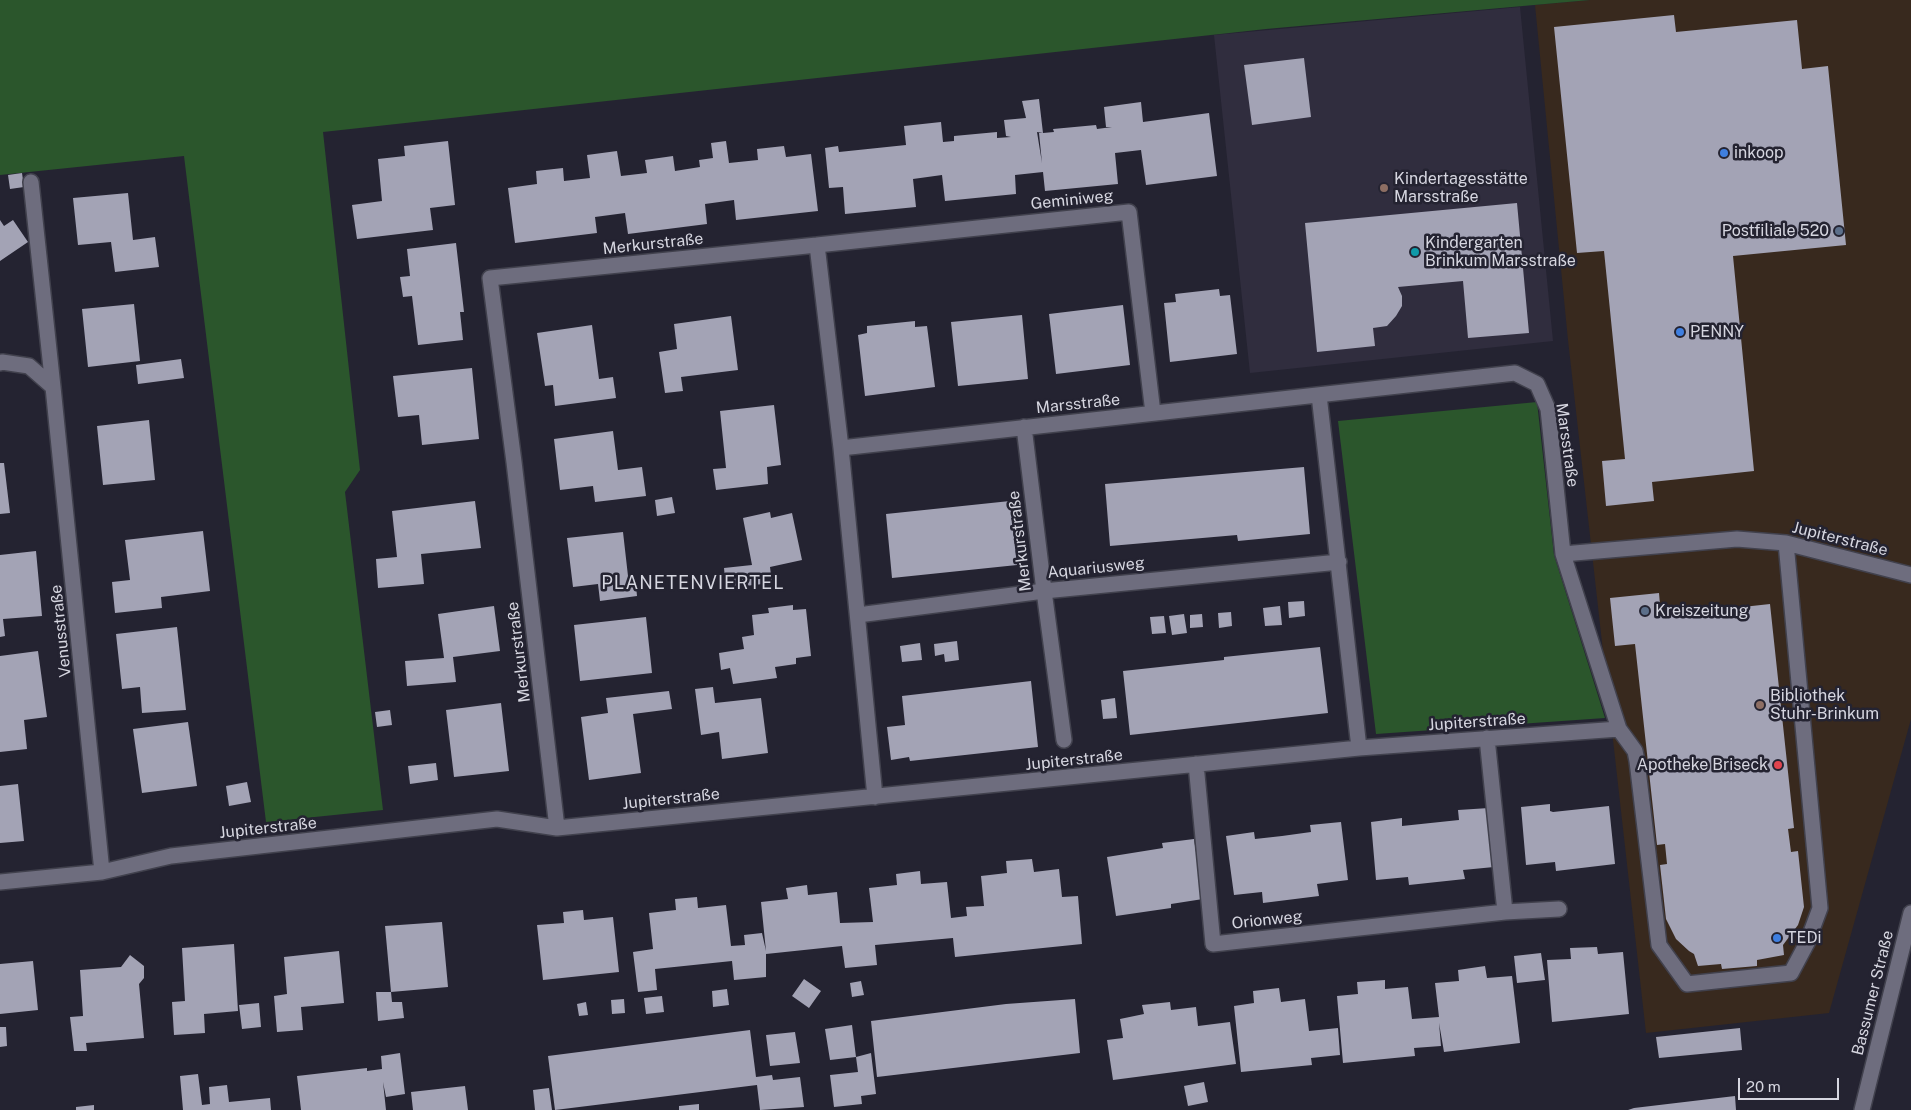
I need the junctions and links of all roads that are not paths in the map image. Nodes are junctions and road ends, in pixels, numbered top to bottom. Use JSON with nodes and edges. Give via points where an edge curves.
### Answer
{"nodes":[{"id":1,"x":31,"y":182,"type":"dead end"},
{"id":2,"x":817,"y":245,"type":"junction"},
{"id":3,"x":0,"y":363,"type":"edge"},
{"id":4,"x":53,"y":387,"type":"junction"},
{"id":5,"x":1319,"y":395,"type":"junction"},
{"id":6,"x":1153,"y":413,"type":"junction"},
{"id":7,"x":1024,"y":427,"type":"junction"},
{"id":8,"x":841,"y":448,"type":"junction"},
{"id":9,"x":1786,"y":543,"type":"junction"},
{"id":10,"x":1563,"y":554,"type":"junction"},
{"id":11,"x":1339,"y":562,"type":"junction"},
{"id":12,"x":1911,"y":575,"type":"edge"},
{"id":13,"x":1044,"y":591,"type":"junction"},
{"id":14,"x":858,"y":615,"type":"junction"},
{"id":15,"x":1619,"y":729,"type":"junction"},
{"id":16,"x":1486,"y":738,"type":"junction"},
{"id":17,"x":1064,"y":740,"type":"dead end"},
{"id":18,"x":1359,"y":748,"type":"junction"},
{"id":19,"x":1196,"y":764,"type":"junction"},
{"id":20,"x":875,"y":797,"type":"junction"},
{"id":21,"x":557,"y":828,"type":"junction"},
{"id":22,"x":102,"y":872,"type":"junction"},
{"id":23,"x":0,"y":882,"type":"edge"},
{"id":24,"x":1559,"y":909,"type":"dead end"},
{"id":25,"x":1505,"y":912,"type":"junction"},
{"id":26,"x":1911,"y":913,"type":"edge"},
{"id":27,"x":1862,"y":1110,"type":"edge"}],
"edges":[{"from":1,"to":4,"type":"street","name":"Venusstraße"},
{"from":2,"to":6,"type":"street","name":"Geminiweg","via":[[1129,212]]},
{"from":2,"to":8,"type":"street"},
{"from":2,"to":21,"type":"street","name":"Merkurstraße","via":[[490,278]]},
{"from":3,"to":4,"type":"street","via":[[29,366]]},
{"from":4,"to":22,"type":"street","name":"Venusstraße"},
{"from":5,"to":6,"type":"street","name":"Marsstraße"},
{"from":5,"to":10,"type":"street","name":"Marsstraße","via":[[1515,373],[1536,384],[1548,409]]},
{"from":5,"to":11,"type":"street"},
{"from":6,"to":7,"type":"street","name":"Marsstraße"},
{"from":7,"to":8,"type":"street","name":"Marsstraße"},
{"from":7,"to":13,"type":"street","name":"Merkurstraße"},
{"from":8,"to":14,"type":"street"},
{"from":9,"to":10,"type":"street","name":"Jupiterstraße","via":[[1737,540]]},
{"from":9,"to":12,"type":"street","name":"Jupiterstraße"},
{"from":9,"to":15,"type":"street","via":[[1820,908],[1791,973],[1687,984],[1659,945],[1637,761],[1635,751]]},
{"from":10,"to":15,"type":"street"},
{"from":11,"to":13,"type":"street","name":"Aquariusweg"},
{"from":11,"to":18,"type":"street"},
{"from":13,"to":14,"type":"street","name":"Aquariusweg"},
{"from":13,"to":17,"type":"street","name":"Merkurstraße"},
{"from":14,"to":20,"type":"street"},
{"from":15,"to":16,"type":"street","name":"Jupiterstraße"},
{"from":16,"to":18,"type":"street","name":"Jupiterstraße"},
{"from":16,"to":25,"type":"street"},
{"from":18,"to":19,"type":"street","name":"Jupiterstraße"},
{"from":19,"to":20,"type":"street","name":"Jupiterstraße"},
{"from":19,"to":25,"type":"street","name":"Orionweg","via":[[1213,944]]},
{"from":20,"to":21,"type":"street","name":"Jupiterstraße"},
{"from":21,"to":22,"type":"street","name":"Jupiterstraße","via":[[497,819],[171,856]]},
{"from":22,"to":23,"type":"street","name":"Jupiterstraße"},
{"from":24,"to":25,"type":"street","name":"Orionweg"},
{"from":26,"to":27,"type":"street","name":"Bassumer Straße"}]}
